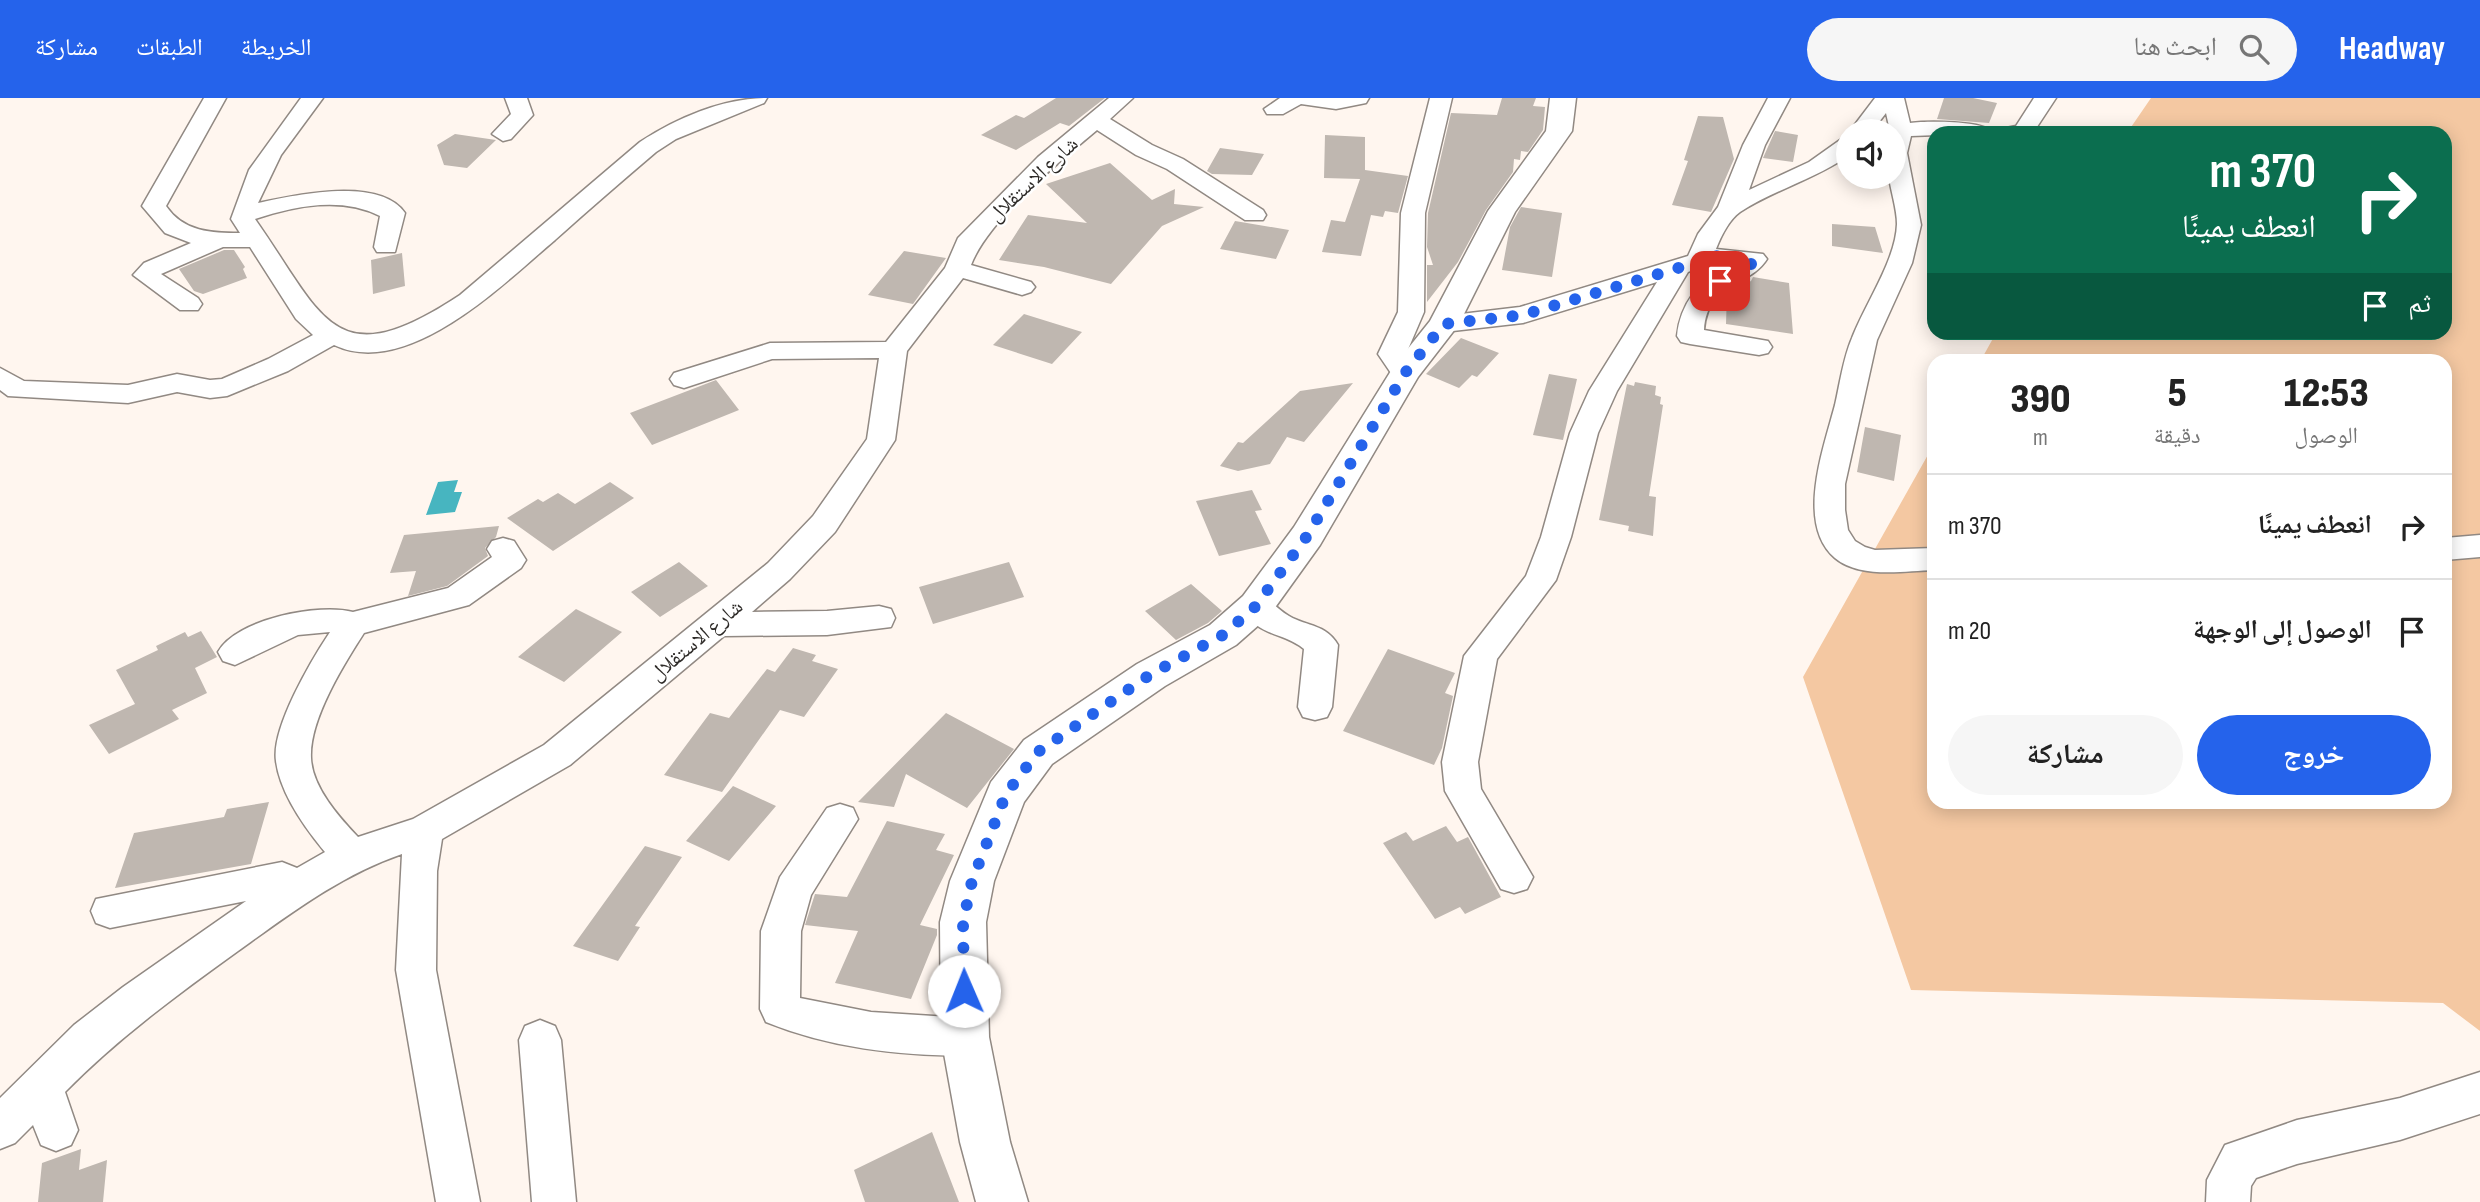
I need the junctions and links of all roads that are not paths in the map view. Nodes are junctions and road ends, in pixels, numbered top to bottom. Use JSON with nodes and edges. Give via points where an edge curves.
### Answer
{"nodes":[{"id":1,"x":215,"y":98,"type":"edge"},
{"id":2,"x":312,"y":98,"type":"edge"},
{"id":3,"x":516,"y":98,"type":"edge"},
{"id":4,"x":756,"y":98,"type":"edge"},
{"id":5,"x":1122,"y":98,"type":"edge"},
{"id":6,"x":1296,"y":98,"type":"edge"},
{"id":7,"x":1304,"y":98,"type":"edge"},
{"id":8,"x":1358,"y":98,"type":"edge"},
{"id":9,"x":1441,"y":98,"type":"edge"},
{"id":10,"x":1563,"y":98,"type":"edge"},
{"id":11,"x":1779,"y":98,"type":"edge"},
{"id":12,"x":1886,"y":98,"type":"edge"},
{"id":13,"x":1893,"y":98,"type":"edge"},
{"id":14,"x":2045,"y":98,"type":"edge"},
{"id":15,"x":1275,"y":109,"type":"dead end"},
{"id":16,"x":1870,"y":119,"type":"edge"},
{"id":17,"x":1898,"y":119,"type":"edge"},
{"id":18,"x":1097,"y":121,"type":"junction"},
{"id":19,"x":2027,"y":126,"type":"edge"},
{"id":20,"x":1927,"y":127,"type":"edge"},
{"id":21,"x":1906,"y":130,"type":"edge"},
{"id":22,"x":503,"y":134,"type":"dead end"},
{"id":23,"x":1836,"y":154,"type":"edge"},
{"id":24,"x":1902,"y":189,"type":"edge"},
{"id":25,"x":1730,"y":208,"type":"junction"},
{"id":26,"x":244,"y":214,"type":"junction"},
{"id":27,"x":1254,"y":215,"type":"dead end"},
{"id":28,"x":222,"y":239,"type":"junction"},
{"id":29,"x":258,"y":240,"type":"junction"},
{"id":30,"x":386,"y":247,"type":"dead end"},
{"id":31,"x":1690,"y":262,"type":"junction"},
{"id":32,"x":957,"y":269,"type":"junction"},
{"id":33,"x":1022,"y":287,"type":"dead end"},
{"id":34,"x":189,"y":304,"type":"dead end"},
{"id":35,"x":1444,"y":324,"type":"junction"},
{"id":36,"x":331,"y":336,"type":"junction"},
{"id":37,"x":1759,"y":346,"type":"dead end"},
{"id":38,"x":894,"y":350,"type":"junction"},
{"id":39,"x":1405,"y":373,"type":"junction"},
{"id":40,"x":0,"y":377,"type":"edge"},
{"id":41,"x":684,"y":379,"type":"dead end"},
{"id":42,"x":2480,"y":546,"type":"edge"},
{"id":43,"x":2452,"y":548,"type":"edge"},
{"id":44,"x":503,"y":549,"type":"dead end"},
{"id":45,"x":1927,"y":559,"type":"edge"},
{"id":46,"x":1256,"y":606,"type":"junction"},
{"id":47,"x":878,"y":618,"type":"dead end"},
{"id":48,"x":353,"y":624,"type":"junction"},
{"id":49,"x":715,"y":624,"type":"junction"},
{"id":50,"x":236,"y":652,"type":"dead end"},
{"id":51,"x":1315,"y":707,"type":"dead end"},
{"id":52,"x":839,"y":819,"type":"dead end"},
{"id":53,"x":425,"y":830,"type":"junction"},
{"id":54,"x":352,"y":855,"type":"junction"},
{"id":55,"x":1514,"y":877,"type":"dead end"},
{"id":56,"x":296,"y":888,"type":"junction"},
{"id":57,"x":110,"y":911,"type":"dead end"},
{"id":58,"x":965,"y":1037,"type":"junction"},
{"id":59,"x":540,"y":1040,"type":"dead end"},
{"id":60,"x":41,"y":1084,"type":"junction"},
{"id":61,"x":2480,"y":1093,"type":"edge"},
{"id":62,"x":0,"y":1128,"type":"edge"},
{"id":63,"x":56,"y":1130,"type":"dead end"},
{"id":64,"x":458,"y":1202,"type":"edge"},
{"id":65,"x":554,"y":1202,"type":"edge"},
{"id":66,"x":1002,"y":1202,"type":"edge"},
{"id":67,"x":2228,"y":1202,"type":"edge"}],
"edges":[{"from":1,"to":28,"type":"street","via":[[154,206],[171,229],[189,237]]},
{"from":2,"to":26,"type":"street","via":[[265,159],[246,198]]},
{"from":3,"to":22,"type":"street","via":[[522,116]]},
{"from":4,"to":36,"type":"street","via":[[648,147],[442,319],[419,331],[374,343],[356,344]]},
{"from":5,"to":18,"type":"street","name":"شارع الاستقلال"},
{"from":6,"to":15,"type":"street"},
{"from":7,"to":8,"type":"street","via":[[1336,102]]},
{"from":9,"to":39,"type":"street","via":[[1413,213],[1411,312],[1392,354]]},
{"from":10,"to":35,"type":"main road","via":[[1559,131],[1502,211]]},
{"from":11,"to":25,"type":"street","via":[[1754,145]]},
{"from":12,"to":16,"type":"street"},
{"from":13,"to":17,"type":"street"},
{"from":14,"to":19,"type":"street"},
{"from":18,"to":27,"type":"street"},
{"from":18,"to":32,"type":"street","name":"شارع الاستقلال","via":[[1045,162],[1002,205],[967,243]]},
{"from":20,"to":21,"type":"street"},
{"from":23,"to":25,"type":"street"},
{"from":24,"to":45,"type":"street","via":[[1909,225],[1899,263],[1864,340],[1830,484],[1830,510],[1833,530],[1844,549],[1855,556],[1875,561]]},
{"from":25,"to":31,"type":"street"},
{"from":26,"to":29,"type":"street"},
{"from":26,"to":30,"type":"street","via":[[323,197],[357,200],[393,214]]},
{"from":28,"to":29,"type":"street"},
{"from":28,"to":34,"type":"street","via":[[146,275]]},
{"from":29,"to":36,"type":"street","via":[[302,310]]},
{"from":31,"to":35,"type":"street","via":[[1523,315]]},
{"from":31,"to":37,"type":"street","via":[[1754,259],[1732,270],[1703,296],[1692,317],[1690,336]]},
{"from":31,"to":55,"type":"street","via":[[1603,391],[1584,433],[1556,537],[1539,580],[1480,656],[1460,762],[1463,791]]},
{"from":32,"to":33,"type":"street"},
{"from":32,"to":38,"type":"street","name":"شارع الاستقلال"},
{"from":35,"to":39,"type":"main road"},
{"from":36,"to":40,"type":"street","via":[[227,387],[177,383],[128,394],[102,394],[18,390]]},
{"from":38,"to":41,"type":"street","via":[[770,351]]},
{"from":38,"to":49,"type":"street","name":"شارع الاستقلال","via":[[881,440],[868,464],[824,524],[779,571]]},
{"from":39,"to":46,"type":"main road","via":[[1307,536]]},
{"from":42,"to":43,"type":"street"},
{"from":44,"to":48,"type":"street","via":[[510,560],[458,597]]},
{"from":46,"to":51,"type":"street","via":[[1278,625],[1321,645]]},
{"from":46,"to":58,"type":"main road","via":[[1223,635],[1151,674],[1038,752],[1006,794],[972,881],[963,922]]},
{"from":47,"to":49,"type":"street"},
{"from":48,"to":50,"type":"street","via":[[334,617],[314,620],[262,636]]},
{"from":48,"to":54,"type":"street","via":[[316,678],[293,759],[321,816]]},
{"from":49,"to":53,"type":"street","name":"شارع الاستقلال","via":[[556,755]]},
{"from":52,"to":58,"type":"street","via":[[794,889],[781,931],[780,1009],[805,1020],[917,1036]]},
{"from":53,"to":54,"type":"street","name":"شارع الاستقلال"},
{"from":53,"to":64,"type":"street","via":[[418,871],[416,970]]},
{"from":54,"to":56,"type":"street","name":"شارع الاستقلال"},
{"from":56,"to":57,"type":"street","via":[[282,878]]},
{"from":56,"to":60,"type":"street","name":"شارع الاستقلال","via":[[137,1000]]},
{"from":58,"to":66,"type":"main road"},
{"from":59,"to":65,"type":"street"},
{"from":60,"to":62,"type":"street","name":"شارع الاستقلال"},
{"from":60,"to":63,"type":"street"},
{"from":61,"to":67,"type":"street","via":[[2241,1161],[2229,1180]]}]}
